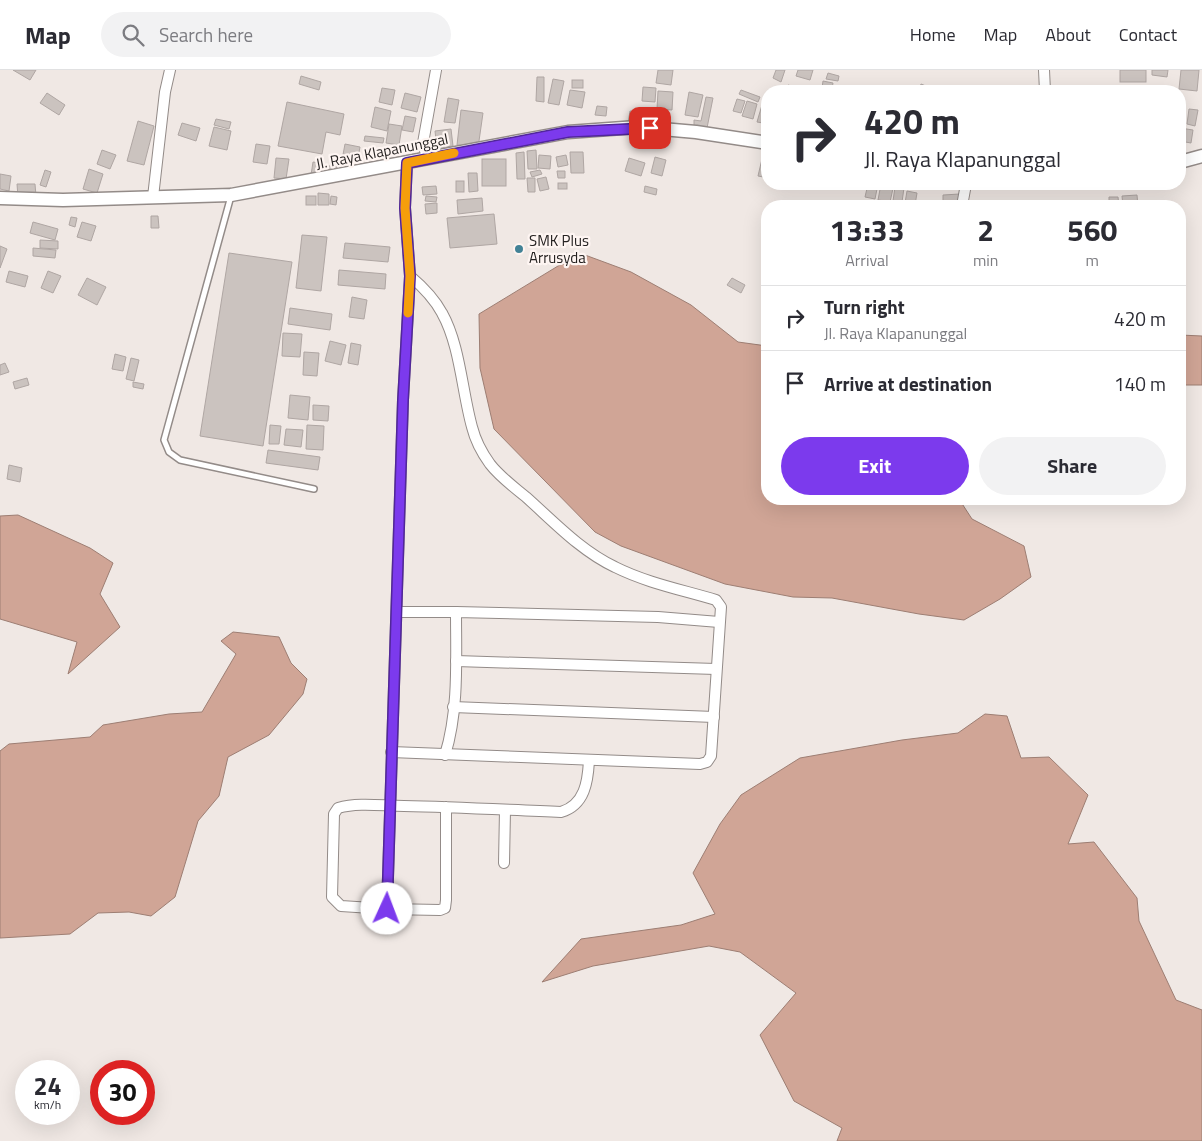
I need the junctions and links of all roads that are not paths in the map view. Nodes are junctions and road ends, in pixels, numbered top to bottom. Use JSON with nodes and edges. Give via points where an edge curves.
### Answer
{"nodes":[{"id":1,"x":170,"y":70,"type":"edge"},
{"id":2,"x":436,"y":70,"type":"edge"},
{"id":3,"x":1044,"y":70,"type":"edge"},
{"id":4,"x":1045,"y":85,"type":"edge"},
{"id":5,"x":761,"y":142,"type":"edge"},
{"id":6,"x":1202,"y":156,"type":"edge"},
{"id":7,"x":427,"y":158,"type":"junction"},
{"id":8,"x":1186,"y":160,"type":"edge"},
{"id":9,"x":407,"y":163,"type":"junction"},
{"id":10,"x":231,"y":195,"type":"junction"},
{"id":11,"x":153,"y":197,"type":"junction"},
{"id":12,"x":0,"y":198,"type":"edge"},
{"id":13,"x":410,"y":276,"type":"junction"},
{"id":14,"x":314,"y":489,"type":"dead end"},
{"id":15,"x":397,"y":612,"type":"junction"},
{"id":16,"x":456,"y":612,"type":"junction"},
{"id":17,"x":719,"y":622,"type":"junction"},
{"id":18,"x":456,"y":660,"type":"junction"},
{"id":19,"x":716,"y":669,"type":"junction"},
{"id":20,"x":453,"y":707,"type":"junction"},
{"id":21,"x":714,"y":717,"type":"junction"},
{"id":22,"x":391,"y":752,"type":"junction"},
{"id":23,"x":445,"y":755,"type":"junction"},
{"id":24,"x":588,"y":760,"type":"junction"},
{"id":25,"x":391,"y":806,"type":"junction"},
{"id":26,"x":446,"y":807,"type":"junction"},
{"id":27,"x":505,"y":810,"type":"junction"},
{"id":28,"x":504,"y":863,"type":"dead end"},
{"id":29,"x":387,"y":909,"type":"junction"}],
"edges":[{"from":1,"to":11,"type":"street","via":[[164,92]]},
{"from":2,"to":7,"type":"street","via":[[423,143]]},
{"from":3,"to":4,"type":"street"},
{"from":5,"to":7,"type":"street","name":"Jl. Raya Klapanunggal","via":[[696,132],[637,128],[568,132]]},
{"from":6,"to":8,"type":"street"},
{"from":7,"to":9,"type":"street","name":"Jl. Raya Klapanunggal"},
{"from":9,"to":10,"type":"street","name":"Jl. Raya Klapanunggal"},
{"from":9,"to":13,"type":"street","via":[[405,208]]},
{"from":10,"to":11,"type":"street","name":"Jl. Raya Klapanunggal"},
{"from":10,"to":14,"type":"lane","via":[[164,440],[169,452],[180,460]]},
{"from":11,"to":12,"type":"street","name":"Jl. Raya Klapanunggal"},
{"from":13,"to":15,"type":"street"},
{"from":13,"to":17,"type":"street","via":[[427,291],[443,314],[472,428],[490,464],[596,557],[638,576],[716,600],[721,607]]},
{"from":15,"to":16,"type":"street"},
{"from":15,"to":22,"type":"street"},
{"from":16,"to":17,"type":"street","via":[[658,617]]},
{"from":16,"to":18,"type":"street"},
{"from":17,"to":19,"type":"street"},
{"from":18,"to":19,"type":"street"},
{"from":18,"to":20,"type":"street"},
{"from":19,"to":21,"type":"street"},
{"from":20,"to":21,"type":"street"},
{"from":20,"to":23,"type":"street"},
{"from":21,"to":24,"type":"street","via":[[711,756],[707,762]]},
{"from":22,"to":23,"type":"street"},
{"from":22,"to":25,"type":"street"},
{"from":23,"to":24,"type":"street"},
{"from":24,"to":27,"type":"street","via":[[588,779],[572,809],[561,812]]},
{"from":25,"to":26,"type":"street"},
{"from":25,"to":29,"type":"street"},
{"from":25,"to":29,"type":"street","via":[[344,806],[334,814],[332,897],[341,906]]},
{"from":26,"to":27,"type":"street"},
{"from":26,"to":29,"type":"street","via":[[445,908]]},
{"from":27,"to":28,"type":"street"}]}
